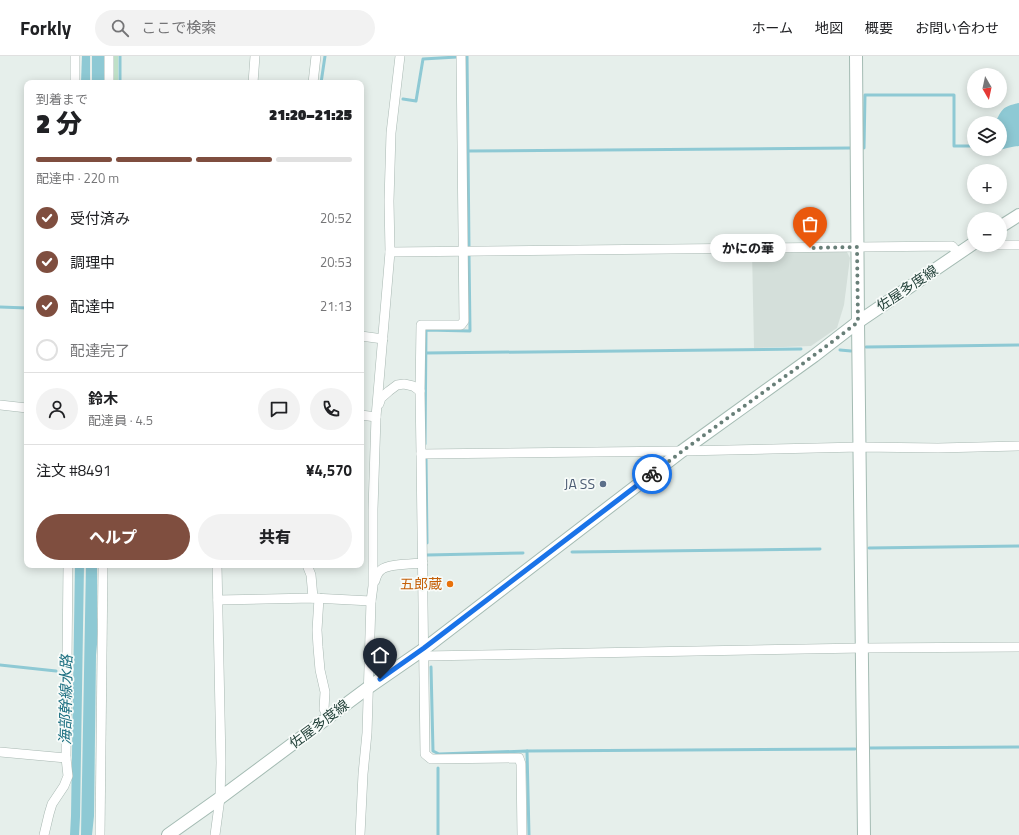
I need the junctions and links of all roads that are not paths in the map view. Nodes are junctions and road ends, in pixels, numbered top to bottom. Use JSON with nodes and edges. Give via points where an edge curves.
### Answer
{"nodes":[{"id":1,"x":75,"y":56,"type":"edge"},
{"id":2,"x":109,"y":56,"type":"edge"},
{"id":3,"x":255,"y":56,"type":"edge"},
{"id":4,"x":316,"y":56,"type":"edge"},
{"id":5,"x":400,"y":56,"type":"edge"},
{"id":6,"x":461,"y":56,"type":"edge"},
{"id":7,"x":856,"y":56,"type":"edge"},
{"id":8,"x":75,"y":80,"type":"edge"},
{"id":9,"x":109,"y":80,"type":"edge"},
{"id":10,"x":253,"y":80,"type":"edge"},
{"id":11,"x":313,"y":80,"type":"edge"},
{"id":12,"x":1019,"y":215,"type":"edge"},
{"id":13,"x":1007,"y":223,"type":"edge"},
{"id":14,"x":1007,"y":245,"type":"edge"},
{"id":15,"x":1019,"y":245,"type":"edge"},
{"id":16,"x":857,"y":247,"type":"junction"},
{"id":17,"x":967,"y":248,"type":"edge"},
{"id":18,"x":390,"y":252,"type":"junction"},
{"id":19,"x":464,"y":252,"type":"junction"},
{"id":20,"x":959,"y":254,"type":"junction"},
{"id":21,"x":858,"y":322,"type":"junction"},
{"id":22,"x":364,"y":336,"type":"edge"},
{"id":23,"x":383,"y":339,"type":"junction"},
{"id":24,"x":420,"y":391,"type":"junction"},
{"id":25,"x":0,"y":405,"type":"edge"},
{"id":26,"x":24,"y":408,"type":"edge"},
{"id":27,"x":364,"y":415,"type":"edge"},
{"id":28,"x":376,"y":417,"type":"junction"},
{"id":29,"x":1019,"y":446,"type":"edge"},
{"id":30,"x":860,"y":447,"type":"junction"},
{"id":31,"x":682,"y":451,"type":"junction"},
{"id":32,"x":421,"y":454,"type":"junction"},
{"id":33,"x":423,"y":564,"type":"junction"},
{"id":34,"x":68,"y":568,"type":"edge"},
{"id":35,"x":103,"y":568,"type":"edge"},
{"id":36,"x":217,"y":568,"type":"edge"},
{"id":37,"x":308,"y":568,"type":"edge"},
{"id":38,"x":373,"y":586,"type":"junction"},
{"id":39,"x":316,"y":598,"type":"junction"},
{"id":40,"x":218,"y":600,"type":"junction"},
{"id":41,"x":371,"y":601,"type":"junction"},
{"id":42,"x":1019,"y":647,"type":"edge"},
{"id":43,"x":862,"y":648,"type":"junction"},
{"id":44,"x":424,"y":652,"type":"junction"},
{"id":45,"x":369,"y":687,"type":"junction"},
{"id":46,"x":328,"y":717,"type":"junction"},
{"id":47,"x":0,"y":752,"type":"edge"},
{"id":48,"x":66,"y":758,"type":"junction"},
{"id":49,"x":220,"y":798,"type":"junction"},
{"id":50,"x":44,"y":835,"type":"edge"},
{"id":51,"x":100,"y":835,"type":"edge"},
{"id":52,"x":168,"y":835,"type":"edge"},
{"id":53,"x":215,"y":835,"type":"edge"},
{"id":54,"x":360,"y":835,"type":"edge"},
{"id":55,"x":522,"y":835,"type":"edge"},
{"id":56,"x":864,"y":835,"type":"edge"}],
"edges":[{"from":1,"to":8,"type":"street"},
{"from":2,"to":9,"type":"street"},
{"from":3,"to":10,"type":"street"},
{"from":4,"to":11,"type":"street"},
{"from":5,"to":18,"type":"street","via":[[390,133]]},
{"from":6,"to":19,"type":"street"},
{"from":7,"to":16,"type":"main road"},
{"from":12,"to":13,"type":"main road"},
{"from":14,"to":15,"type":"street"},
{"from":16,"to":19,"type":"street"},
{"from":16,"to":20,"type":"street","via":[[952,246]]},
{"from":16,"to":21,"type":"main road"},
{"from":17,"to":20,"type":"main road","name":"佐屋多度線"},
{"from":18,"to":19,"type":"street"},
{"from":18,"to":23,"type":"street"},
{"from":19,"to":24,"type":"street","via":[[464,321],[461,325],[421,325]]},
{"from":20,"to":21,"type":"main road","name":"佐屋多度線"},
{"from":21,"to":30,"type":"main road"},
{"from":21,"to":31,"type":"main road","name":"佐屋多度線"},
{"from":22,"to":23,"type":"street"},
{"from":23,"to":28,"type":"street"},
{"from":24,"to":28,"type":"street","via":[[413,386],[397,385],[381,398]]},
{"from":24,"to":32,"type":"street"},
{"from":25,"to":26,"type":"street"},
{"from":27,"to":28,"type":"street"},
{"from":28,"to":38,"type":"street"},
{"from":29,"to":30,"type":"street"},
{"from":30,"to":31,"type":"street"},
{"from":30,"to":43,"type":"main road"},
{"from":31,"to":32,"type":"street"},
{"from":31,"to":44,"type":"main road","name":"佐屋多度線"},
{"from":32,"to":33,"type":"street"},
{"from":33,"to":38,"type":"street","via":[[386,567],[380,570]]},
{"from":33,"to":44,"type":"street"},
{"from":34,"to":48,"type":"street"},
{"from":35,"to":51,"type":"street"},
{"from":36,"to":40,"type":"street"},
{"from":37,"to":39,"type":"street"},
{"from":38,"to":41,"type":"street"},
{"from":39,"to":40,"type":"street"},
{"from":39,"to":41,"type":"street"},
{"from":39,"to":46,"type":"street","via":[[320,670],[325,692],[324,709]]},
{"from":40,"to":49,"type":"street"},
{"from":41,"to":45,"type":"street"},
{"from":42,"to":43,"type":"street"},
{"from":43,"to":44,"type":"street"},
{"from":43,"to":56,"type":"main road"},
{"from":44,"to":45,"type":"main road","name":"佐屋多度線"},
{"from":44,"to":55,"type":"street","via":[[425,754],[431,759],[519,758]]},
{"from":45,"to":46,"type":"main road","name":"佐屋多度線"},
{"from":45,"to":54,"type":"street"},
{"from":46,"to":49,"type":"main road","name":"佐屋多度線"},
{"from":47,"to":48,"type":"street"},
{"from":48,"to":50,"type":"street","via":[[68,776],[52,804]]},
{"from":49,"to":52,"type":"main road","name":"佐屋多度線"},
{"from":49,"to":53,"type":"street"}]}
